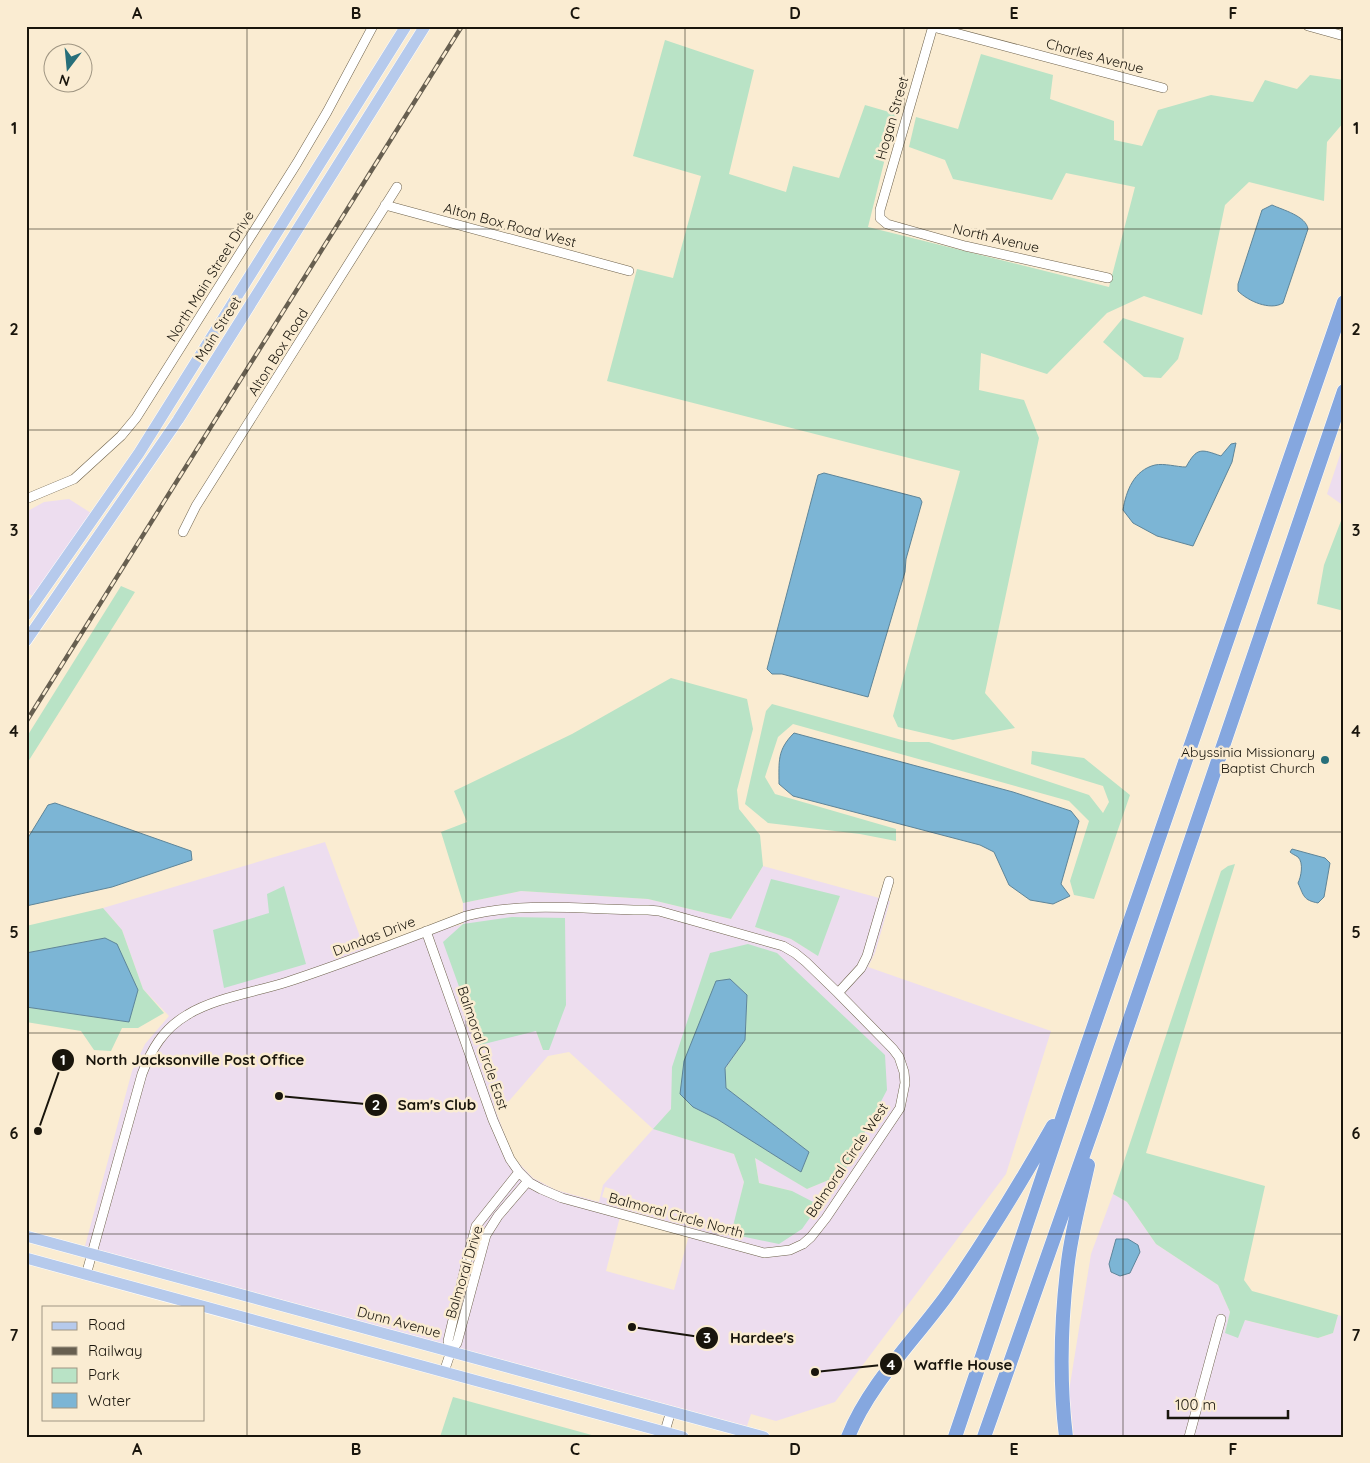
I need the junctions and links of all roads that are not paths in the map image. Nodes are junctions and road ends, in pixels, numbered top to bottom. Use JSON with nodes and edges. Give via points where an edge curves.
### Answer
{"nodes":[{"id":1,"x":373,"y":26,"type":"edge"},
{"id":2,"x":406,"y":26,"type":"edge"},
{"id":3,"x":424,"y":26,"type":"edge"},
{"id":4,"x":1308,"y":26,"type":"edge"},
{"id":5,"x":933,"y":27,"type":"edge"},
{"id":6,"x":1344,"y":36,"type":"edge"},
{"id":7,"x":1163,"y":88,"type":"dead end"},
{"id":8,"x":397,"y":187,"type":"dead end"},
{"id":9,"x":385,"y":205,"type":"junction"},
{"id":10,"x":880,"y":218,"type":"joint"},
{"id":11,"x":629,"y":270,"type":"dead end"},
{"id":12,"x":1108,"y":278,"type":"dead end"},
{"id":13,"x":1344,"y":302,"type":"edge"},
{"id":14,"x":1344,"y":391,"type":"edge"},
{"id":15,"x":26,"y":499,"type":"edge"},
{"id":16,"x":183,"y":532,"type":"dead end"},
{"id":17,"x":26,"y":615,"type":"edge"},
{"id":18,"x":26,"y":641,"type":"edge"},
{"id":19,"x":889,"y":881,"type":"dead end"},
{"id":20,"x":426,"y":931,"type":"junction"},
{"id":21,"x":838,"y":992,"type":"junction"},
{"id":22,"x":1070,"y":1095,"type":"junction"},
{"id":23,"x":1099,"y":1110,"type":"junction"},
{"id":24,"x":519,"y":1172,"type":"junction"},
{"id":25,"x":528,"y":1181,"type":"junction"},
{"id":26,"x":26,"y":1236,"type":"edge"},
{"id":27,"x":777,"y":1253,"type":"joint"},
{"id":28,"x":92,"y":1254,"type":"junction"},
{"id":29,"x":26,"y":1258,"type":"edge"},
{"id":30,"x":86,"y":1275,"type":"junction"},
{"id":31,"x":200,"y":1306,"type":"edge"},
{"id":32,"x":205,"y":1307,"type":"edge"},
{"id":33,"x":1221,"y":1319,"type":"dead end"},
{"id":34,"x":450,"y":1351,"type":"junction"},
{"id":35,"x":444,"y":1372,"type":"junction"},
{"id":36,"x":671,"y":1411,"type":"junction"},
{"id":37,"x":665,"y":1431,"type":"junction"},
{"id":38,"x":683,"y":1437,"type":"edge"},
{"id":39,"x":764,"y":1437,"type":"edge"},
{"id":40,"x":848,"y":1437,"type":"edge"},
{"id":41,"x":954,"y":1437,"type":"edge"},
{"id":42,"x":984,"y":1437,"type":"edge"},
{"id":43,"x":1066,"y":1437,"type":"edge"},
{"id":44,"x":1189,"y":1437,"type":"edge"}],
"edges":[{"from":1,"to":15,"type":"street","name":"North Main Street Drive","via":[[297,163],[136,418],[74,479]]},
{"from":2,"to":17,"type":"main road","name":"Main Street","via":[[144,445]]},
{"from":3,"to":18,"type":"main road","name":"Main Street","via":[[178,420]]},
{"from":4,"to":6,"type":"street"},
{"from":5,"to":7,"type":"street","name":"Charles Avenue"},
{"from":5,"to":10,"type":"street","name":"Hogan Street"},
{"from":8,"to":9,"type":"street","name":"Alton Box Road"},
{"from":9,"to":11,"type":"street","name":"Alton Box Road West"},
{"from":9,"to":16,"type":"street","name":"Alton Box Road","via":[[196,506]]},
{"from":10,"to":12,"type":"street","name":"North Avenue","via":[[887,224],[965,246]]},
{"from":13,"to":22,"type":"highway"},
{"from":14,"to":23,"type":"highway"},
{"from":19,"to":21,"type":"street","via":[[867,956],[861,968]]},
{"from":20,"to":21,"type":"street","name":"Dundas Drive","via":[[466,916],[499,909],[659,911],[783,946]]},
{"from":20,"to":24,"type":"street","name":"Balmoral Circle East","via":[[493,1120]]},
{"from":20,"to":28,"type":"street","name":"Dundas Drive","via":[[317,972],[208,1005],[186,1015],[167,1030],[142,1073]]},
{"from":21,"to":27,"type":"street","name":"Balmoral Circle West","via":[[899,1057],[905,1083],[900,1108],[811,1237],[803,1244]]},
{"from":22,"to":40,"type":"highway","via":[[1006,1206],[951,1290],[867,1399]]},
{"from":22,"to":41,"type":"highway"},
{"from":23,"to":42,"type":"highway"},
{"from":23,"to":43,"type":"highway","via":[[1067,1269],[1062,1337]]},
{"from":24,"to":25,"type":"street","name":"Balmoral Circle East"},
{"from":24,"to":34,"type":"street","name":"Balmoral Drive","via":[[476,1226],[448,1341]]},
{"from":25,"to":27,"type":"street","name":"Balmoral Circle North","via":[[568,1200],[764,1254]]},
{"from":25,"to":34,"type":"street","name":"Balmoral Drive","via":[[490,1226],[457,1343]]},
{"from":26,"to":28,"type":"main road","name":"Dunn Avenue"},
{"from":28,"to":30,"type":"street","name":"Dundas Drive"},
{"from":28,"to":34,"type":"main road","name":"Dunn Avenue"},
{"from":29,"to":30,"type":"main road"},
{"from":30,"to":31,"type":"main road"},
{"from":32,"to":35,"type":"main road"},
{"from":33,"to":44,"type":"street"},
{"from":34,"to":35,"type":"street","name":"Balmoral Drive"},
{"from":34,"to":36,"type":"main road","name":"Dunn Avenue"},
{"from":35,"to":37,"type":"main road"},
{"from":36,"to":37,"type":"street"},
{"from":36,"to":39,"type":"main road","name":"Dunn Avenue"},
{"from":37,"to":38,"type":"main road"}]}
